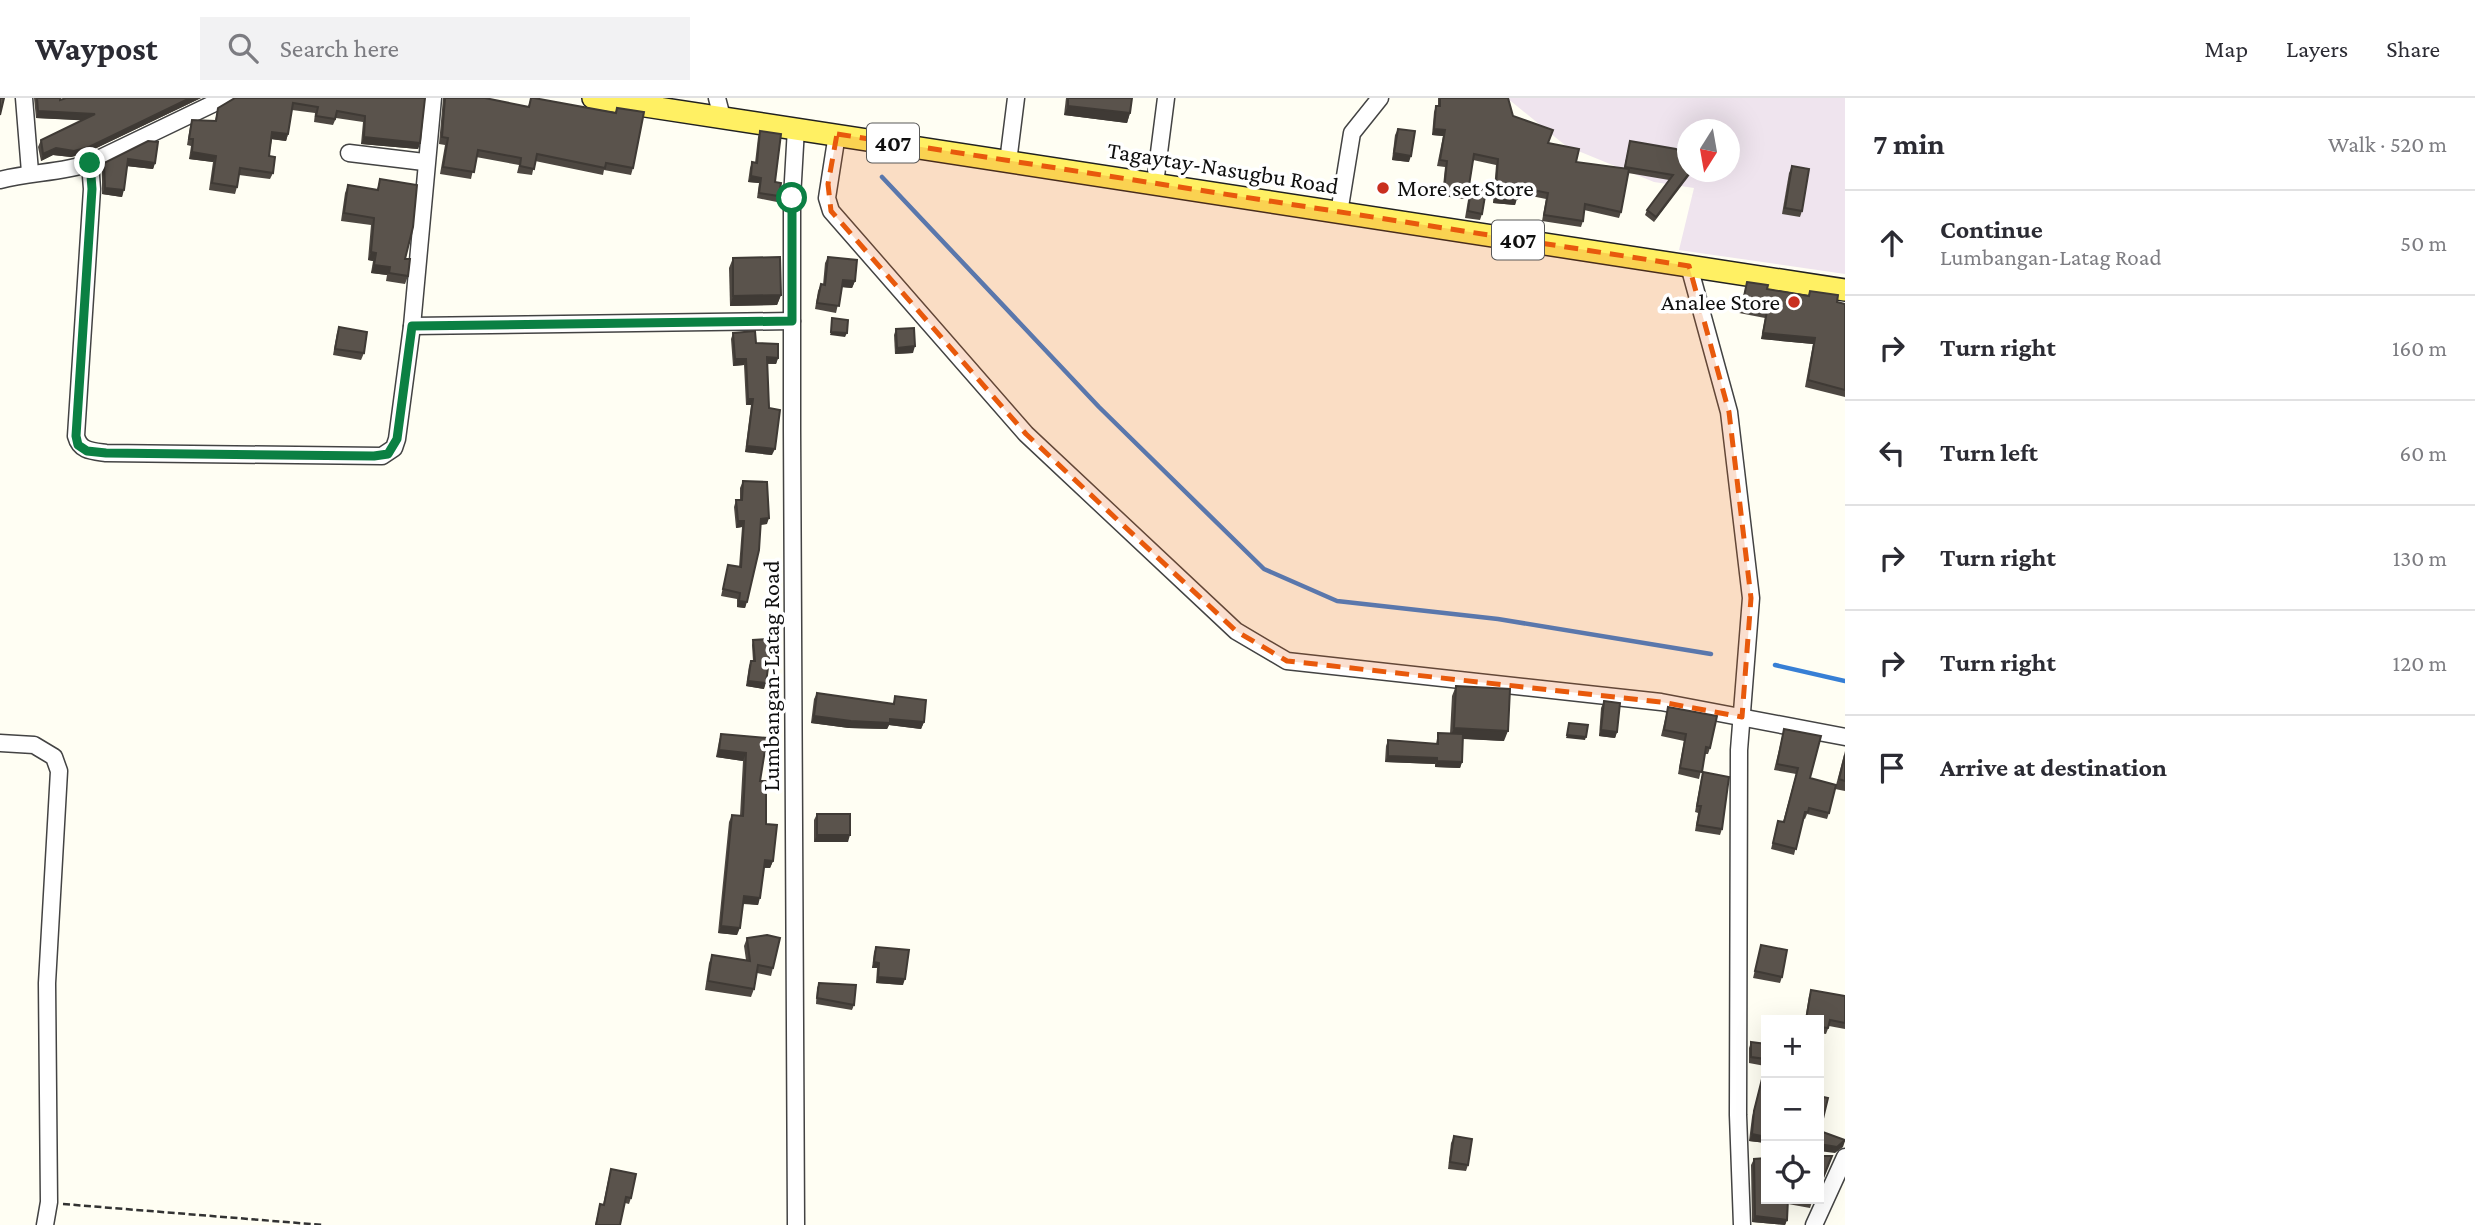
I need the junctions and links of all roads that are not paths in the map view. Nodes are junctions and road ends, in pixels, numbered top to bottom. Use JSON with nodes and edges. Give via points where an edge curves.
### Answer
{"nodes":[{"id":1,"x":24,"y":98,"type":"edge"},
{"id":2,"x":225,"y":98,"type":"edge"},
{"id":3,"x":433,"y":98,"type":"edge"},
{"id":4,"x":593,"y":98,"type":"edge"},
{"id":5,"x":1016,"y":98,"type":"edge"},
{"id":6,"x":1166,"y":98,"type":"edge"},
{"id":7,"x":1380,"y":98,"type":"edge"},
{"id":8,"x":719,"y":107,"type":"edge"},
{"id":9,"x":796,"y":128,"type":"junction"},
{"id":10,"x":837,"y":134,"type":"junction"},
{"id":11,"x":349,"y":153,"type":"dead end"},
{"id":12,"x":425,"y":162,"type":"junction"},
{"id":13,"x":1008,"y":162,"type":"junction"},
{"id":14,"x":90,"y":163,"type":"junction"},
{"id":15,"x":30,"y":172,"type":"junction"},
{"id":16,"x":0,"y":180,"type":"edge"},
{"id":17,"x":1155,"y":184,"type":"junction"},
{"id":18,"x":1339,"y":213,"type":"junction"},
{"id":19,"x":1689,"y":266,"type":"junction"},
{"id":20,"x":1845,"y":290,"type":"edge"},
{"id":21,"x":792,"y":321,"type":"junction"},
{"id":22,"x":412,"y":326,"type":"junction"},
{"id":23,"x":1742,"y":717,"type":"junction"},
{"id":24,"x":1845,"y":737,"type":"edge"},
{"id":25,"x":0,"y":743,"type":"edge"},
{"id":26,"x":1845,"y":1157,"type":"edge"},
{"id":27,"x":45,"y":1225,"type":"edge"},
{"id":28,"x":796,"y":1225,"type":"edge"},
{"id":29,"x":1742,"y":1225,"type":"edge"},
{"id":30,"x":1814,"y":1225,"type":"edge"}],
"edges":[{"from":1,"to":15,"type":"street"},
{"from":2,"to":14,"type":"street"},
{"from":3,"to":12,"type":"street"},
{"from":4,"to":8,"type":"main road","name":"Tagaytay-Nasugbu Road","number":"407"},
{"from":5,"to":13,"type":"street"},
{"from":6,"to":17,"type":"street"},
{"from":7,"to":18,"type":"street","via":[[1352,133]]},
{"from":8,"to":9,"type":"main road","name":"Tagaytay-Nasugbu Road","number":"407"},
{"from":9,"to":10,"type":"main road","name":"Tagaytay-Nasugbu Road","number":"407"},
{"from":9,"to":21,"type":"street","name":"Lumbangan-Latag Road"},
{"from":10,"to":13,"type":"main road","name":"Tagaytay-Nasugbu Road","number":"407"},
{"from":10,"to":23,"type":"street","via":[[827,191],[831,211],[1026,434],[1236,631],[1287,661],[1661,702]]},
{"from":11,"to":12,"type":"street"},
{"from":12,"to":22,"type":"street"},
{"from":13,"to":17,"type":"main road","name":"Tagaytay-Nasugbu Road","number":"407"},
{"from":14,"to":15,"type":"street"},
{"from":14,"to":22,"type":"street","via":[[76,436],[78,445],[87,451],[388,454],[397,439]]},
{"from":15,"to":16,"type":"street"},
{"from":17,"to":18,"type":"main road","name":"Tagaytay-Nasugbu Road","number":"407"},
{"from":18,"to":19,"type":"main road","name":"Tagaytay-Nasugbu Road","number":"407"},
{"from":19,"to":20,"type":"main road","name":"Tagaytay-Nasugbu Road","number":"407"},
{"from":19,"to":23,"type":"street","via":[[1731,425],[1751,598]]},
{"from":21,"to":22,"type":"street"},
{"from":21,"to":28,"type":"street","name":"Lumbangan-Latag Road"},
{"from":23,"to":24,"type":"street"},
{"from":23,"to":29,"type":"street","via":[[1738,1115]]},
{"from":25,"to":27,"type":"street","via":[[34,745],[54,757],[59,771],[47,983],[49,1202]]},
{"from":26,"to":30,"type":"street"}]}
